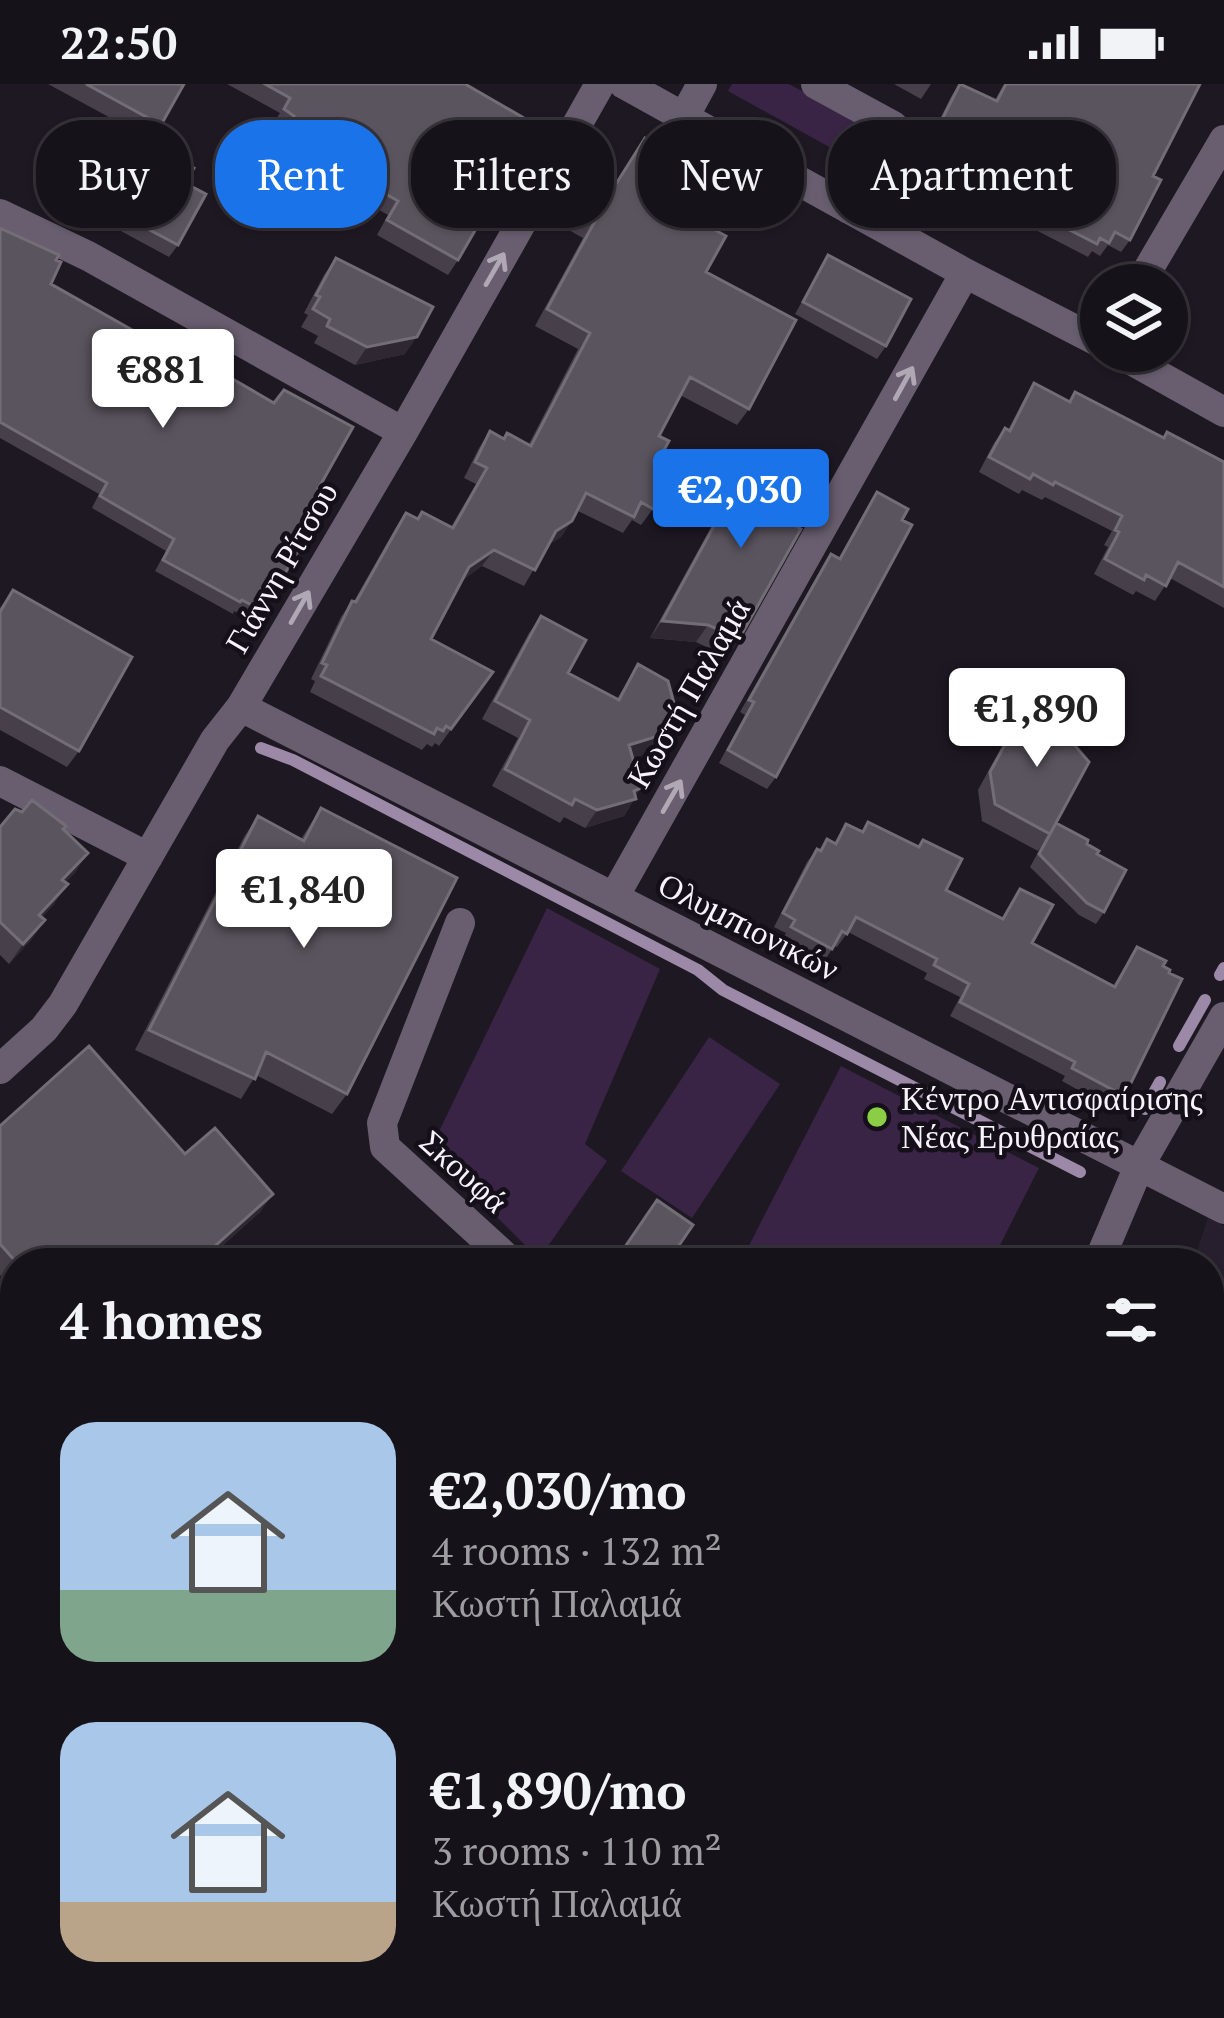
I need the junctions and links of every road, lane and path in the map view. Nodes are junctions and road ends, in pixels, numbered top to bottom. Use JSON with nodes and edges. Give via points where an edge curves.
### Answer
{"nodes":[{"id":1,"x":600,"y":84,"type":"edge"},
{"id":2,"x":624,"y":84,"type":"edge"},
{"id":3,"x":702,"y":84,"type":"edge"},
{"id":4,"x":817,"y":84,"type":"edge"},
{"id":5,"x":683,"y":117,"type":"junction"},
{"id":6,"x":882,"y":120,"type":"edge"},
{"id":7,"x":1224,"y":140,"type":"edge"},
{"id":8,"x":828,"y":197,"type":"edge"},
{"id":9,"x":0,"y":214,"type":"edge"},
{"id":10,"x":883,"y":228,"type":"edge"},
{"id":11,"x":1151,"y":264,"type":"edge"},
{"id":12,"x":965,"y":273,"type":"junction"},
{"id":13,"x":1080,"y":332,"type":"edge"},
{"id":14,"x":1153,"y":372,"type":"edge"},
{"id":15,"x":1224,"y":412,"type":"edge"},
{"id":16,"x":403,"y":432,"type":"junction"},
{"id":17,"x":241,"y":707,"type":"junction"},
{"id":18,"x":0,"y":781,"type":"edge"},
{"id":19,"x":148,"y":856,"type":"junction"},
{"id":20,"x":614,"y":897,"type":"junction"},
{"id":21,"x":460,"y":923,"type":"dead end"},
{"id":22,"x":1224,"y":1017,"type":"edge"},
{"id":23,"x":0,"y":1069,"type":"edge"},
{"id":24,"x":1139,"y":1166,"type":"junction"},
{"id":25,"x":1224,"y":1209,"type":"edge"},
{"id":26,"x":496,"y":1248,"type":"edge"},
{"id":27,"x":1104,"y":1248,"type":"edge"}],
"edges":[{"from":16,"to":1,"type":"street","name":"Γιάννη Ρίτσου","one_way":true},
{"from":2,"to":5,"type":"street"},
{"from":3,"to":5,"type":"street"},
{"from":4,"to":6,"type":"street"},
{"from":5,"to":8,"type":"street"},
{"from":7,"to":11,"type":"street"},
{"from":9,"to":16,"type":"street"},
{"from":10,"to":12,"type":"street"},
{"from":12,"to":13,"type":"street"},
{"from":20,"to":12,"type":"street","name":"Κωστή Παλαμά","one_way":true},
{"from":14,"to":15,"type":"street"},
{"from":17,"to":16,"type":"street","name":"Γιάννη Ρίτσου","one_way":true},
{"from":17,"to":19,"type":"street","name":"Γιάννη Ρίτσου"},
{"from":17,"to":20,"type":"street","name":"Ολυμπιονικών"},
{"from":18,"to":19,"type":"street"},
{"from":19,"to":23,"type":"street","name":"Γιάννη Ρίτσου","via":[[63,1004]]},
{"from":20,"to":24,"type":"street","name":"Ολυμπιονικών"},
{"from":21,"to":26,"type":"street","name":"Σκουφά","via":[[382,1123],[385,1147]]},
{"from":22,"to":24,"type":"street"},
{"from":24,"to":25,"type":"street","name":"Ολυμπιονικών"},
{"from":24,"to":27,"type":"street"}]}
